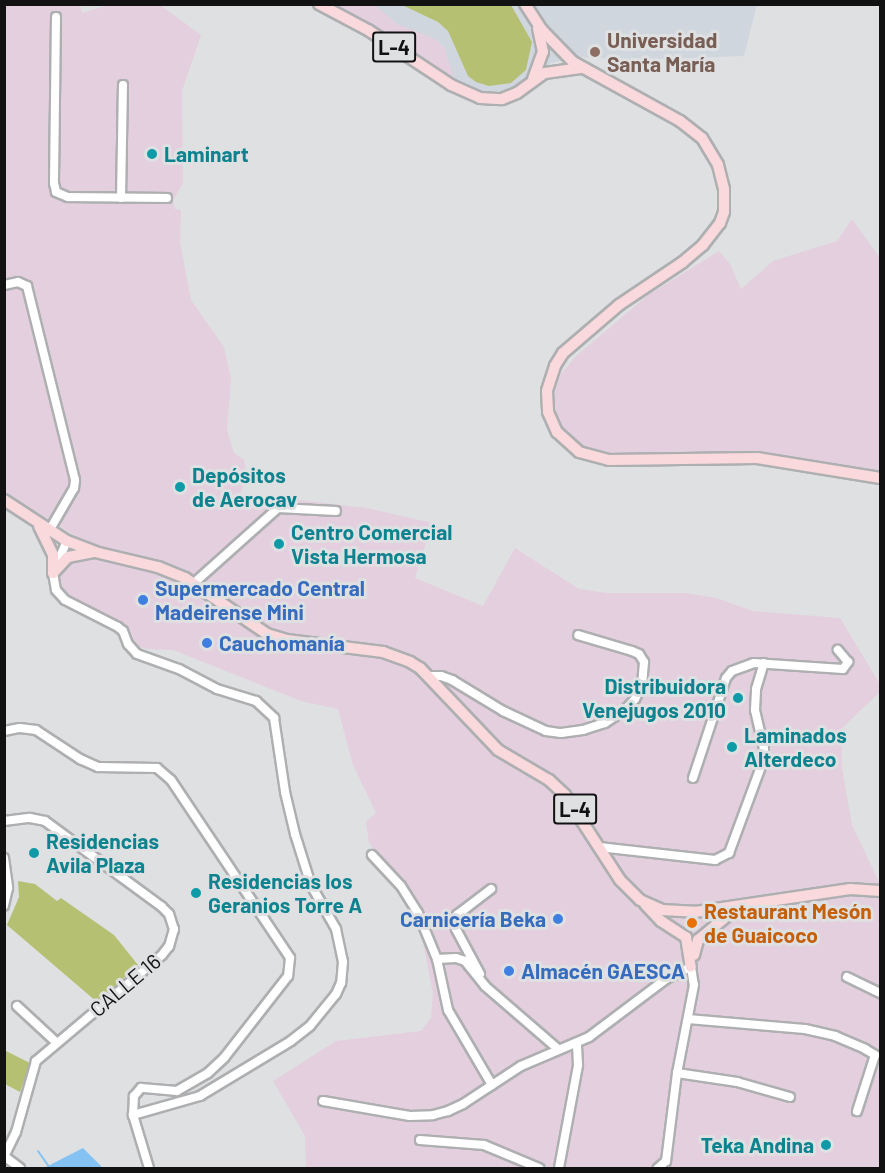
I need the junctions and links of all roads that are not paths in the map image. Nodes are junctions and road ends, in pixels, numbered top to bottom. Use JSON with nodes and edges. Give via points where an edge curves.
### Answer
{"nodes":[{"id":1,"x":319,"y":4,"type":"edge"},
{"id":2,"x":525,"y":4,"type":"edge"},
{"id":3,"x":56,"y":17,"type":"dead end"},
{"id":4,"x":537,"y":24,"type":"junction"},
{"id":5,"x":581,"y":68,"type":"junction"},
{"id":6,"x":532,"y":80,"type":"junction"},
{"id":7,"x":123,"y":85,"type":"dead end"},
{"id":8,"x":122,"y":198,"type":"junction"},
{"id":9,"x":167,"y":198,"type":"dead end"},
{"id":10,"x":4,"y":285,"type":"edge"},
{"id":11,"x":880,"y":478,"type":"edge"},
{"id":12,"x":4,"y":500,"type":"edge"},
{"id":13,"x":336,"y":511,"type":"dead end"},
{"id":14,"x":38,"y":524,"type":"junction"},
{"id":15,"x":49,"y":531,"type":"junction"},
{"id":16,"x":68,"y":541,"type":"junction"},
{"id":17,"x":95,"y":552,"type":"junction"},
{"id":18,"x":53,"y":573,"type":"junction"},
{"id":19,"x":194,"y":583,"type":"junction"},
{"id":20,"x":578,"y":635,"type":"dead end"},
{"id":21,"x":838,"y":650,"type":"dead end"},
{"id":22,"x":764,"y":663,"type":"junction"},
{"id":23,"x":428,"y":676,"type":"junction"},
{"id":24,"x":4,"y":731,"type":"edge"},
{"id":25,"x":693,"y":778,"type":"dead end"},
{"id":26,"x":4,"y":821,"type":"edge"},
{"id":27,"x":599,"y":847,"type":"junction"},
{"id":28,"x":372,"y":855,"type":"dead end"},
{"id":29,"x":4,"y":858,"type":"edge"},
{"id":30,"x":491,"y":889,"type":"dead end"},
{"id":31,"x":880,"y":891,"type":"edge"},
{"id":32,"x":643,"y":901,"type":"junction"},
{"id":33,"x":4,"y":906,"type":"edge"},
{"id":34,"x":738,"y":907,"type":"junction"},
{"id":35,"x":437,"y":960,"type":"junction"},
{"id":36,"x":691,"y":967,"type":"junction"},
{"id":37,"x":847,"y":977,"type":"dead end"},
{"id":38,"x":488,"y":988,"type":"junction"},
{"id":39,"x":880,"y":993,"type":"edge"},
{"id":40,"x":17,"y":1006,"type":"dead end"},
{"id":41,"x":688,"y":1019,"type":"junction"},
{"id":42,"x":56,"y":1042,"type":"junction"},
{"id":43,"x":578,"y":1044,"type":"junction"},
{"id":44,"x":558,"y":1049,"type":"junction"},
{"id":45,"x":878,"y":1056,"type":"edge"},
{"id":46,"x":677,"y":1072,"type":"junction"},
{"id":47,"x":492,"y":1085,"type":"junction"},
{"id":48,"x":790,"y":1097,"type":"dead end"},
{"id":49,"x":322,"y":1101,"type":"dead end"},
{"id":50,"x":857,"y":1111,"type":"dead end"},
{"id":51,"x":133,"y":1115,"type":"junction"},
{"id":52,"x":420,"y":1140,"type":"dead end"},
{"id":53,"x":5,"y":1156,"type":"edge"},
{"id":54,"x":20,"y":1168,"type":"edge"},
{"id":55,"x":149,"y":1168,"type":"edge"},
{"id":56,"x":539,"y":1168,"type":"edge"},
{"id":57,"x":559,"y":1168,"type":"edge"},
{"id":58,"x":658,"y":1168,"type":"edge"}],
"edges":[{"from":1,"to":6,"type":"main road","number":"L-4","via":[[471,95],[502,99]]},
{"from":2,"to":4,"type":"main road"},
{"from":3,"to":8,"type":"street","via":[[57,192]]},
{"from":4,"to":5,"type":"main road"},
{"from":4,"to":6,"type":"main road","via":[[543,52]]},
{"from":5,"to":6,"type":"main road","via":[[555,70]]},
{"from":5,"to":11,"type":"main road","via":[[680,121],[702,138],[718,165],[725,200],[720,223],[703,245],[619,305],[563,353],[547,391],[548,412],[557,432],[579,452],[609,460],[757,458]]},
{"from":7,"to":8,"type":"street"},
{"from":8,"to":9,"type":"street"},
{"from":10,"to":15,"type":"street","via":[[18,282],[27,286],[75,480]]},
{"from":12,"to":14,"type":"main road","number":"L-4"},
{"from":13,"to":19,"type":"street","via":[[278,508]]},
{"from":14,"to":15,"type":"main road","number":"L-4"},
{"from":14,"to":18,"type":"main road","via":[[53,555]]},
{"from":15,"to":16,"type":"main road","number":"L-4"},
{"from":16,"to":17,"type":"main road","number":"L-4"},
{"from":16,"to":18,"type":"street"},
{"from":17,"to":18,"type":"main road","via":[[68,557]]},
{"from":17,"to":19,"type":"main road","number":"L-4","via":[[158,567]]},
{"from":18,"to":51,"type":"street","via":[[60,595],[118,627],[138,654],[217,689],[256,701],[274,718],[295,834],[311,885],[336,929],[342,951],[343,972],[336,993],[310,1026],[291,1041],[200,1096]]},
{"from":19,"to":23,"type":"main road","number":"L-4","via":[[267,634],[399,656]]},
{"from":20,"to":23,"type":"street","via":[[632,651],[644,662],[642,685],[630,704],[604,723],[583,730],[546,731],[452,680]]},
{"from":21,"to":22,"type":"street","via":[[848,662],[843,669]]},
{"from":22,"to":25,"type":"street","via":[[741,666],[726,678]]},
{"from":22,"to":27,"type":"street","via":[[758,678],[755,710],[763,761],[729,853],[715,860]]},
{"from":23,"to":27,"type":"main road","number":"L-4","via":[[498,750],[549,780],[565,795]]},
{"from":24,"to":51,"type":"street","via":[[36,730],[98,767],[157,768],[171,780],[290,958],[288,976],[224,1058],[208,1073],[177,1091],[141,1088],[134,1096]]},
{"from":26,"to":42,"type":"street","name":"CALLE 16","via":[[45,821],[162,907],[172,921],[173,937],[162,955]]},
{"from":27,"to":32,"type":"main road","number":"L-4","via":[[623,885]]},
{"from":28,"to":35,"type":"street","via":[[401,885]]},
{"from":29,"to":33,"type":"street","via":[[8,888]]},
{"from":30,"to":38,"type":"street","via":[[454,921]]},
{"from":31,"to":34,"type":"main road","number":"L-4","via":[[850,889]]},
{"from":32,"to":34,"type":"main road","number":"L-4","via":[[676,912]]},
{"from":32,"to":36,"type":"main road","via":[[661,921],[686,937]]},
{"from":34,"to":36,"type":"main road","via":[[698,940]]},
{"from":35,"to":38,"type":"street","via":[[465,961]]},
{"from":35,"to":47,"type":"street","via":[[448,1010]]},
{"from":36,"to":41,"type":"street","via":[[694,985]]},
{"from":36,"to":43,"type":"street","via":[[666,979]]},
{"from":37,"to":39,"type":"street"},
{"from":38,"to":44,"type":"street"},
{"from":40,"to":42,"type":"street"},
{"from":41,"to":45,"type":"street","via":[[805,1029],[835,1036]]},
{"from":41,"to":46,"type":"street"},
{"from":42,"to":53,"type":"street","name":"CALLE 16","via":[[36,1061],[16,1132]]},
{"from":43,"to":44,"type":"street"},
{"from":43,"to":57,"type":"street","via":[[578,1065]]},
{"from":44,"to":47,"type":"street"},
{"from":45,"to":50,"type":"street"},
{"from":46,"to":48,"type":"street","via":[[737,1082]]},
{"from":46,"to":58,"type":"street","via":[[666,1161]]},
{"from":47,"to":49,"type":"street","via":[[463,1104],[434,1115],[410,1116]]},
{"from":51,"to":55,"type":"street"},
{"from":52,"to":56,"type":"street","via":[[484,1145]]},
{"from":53,"to":54,"type":"street"}]}
